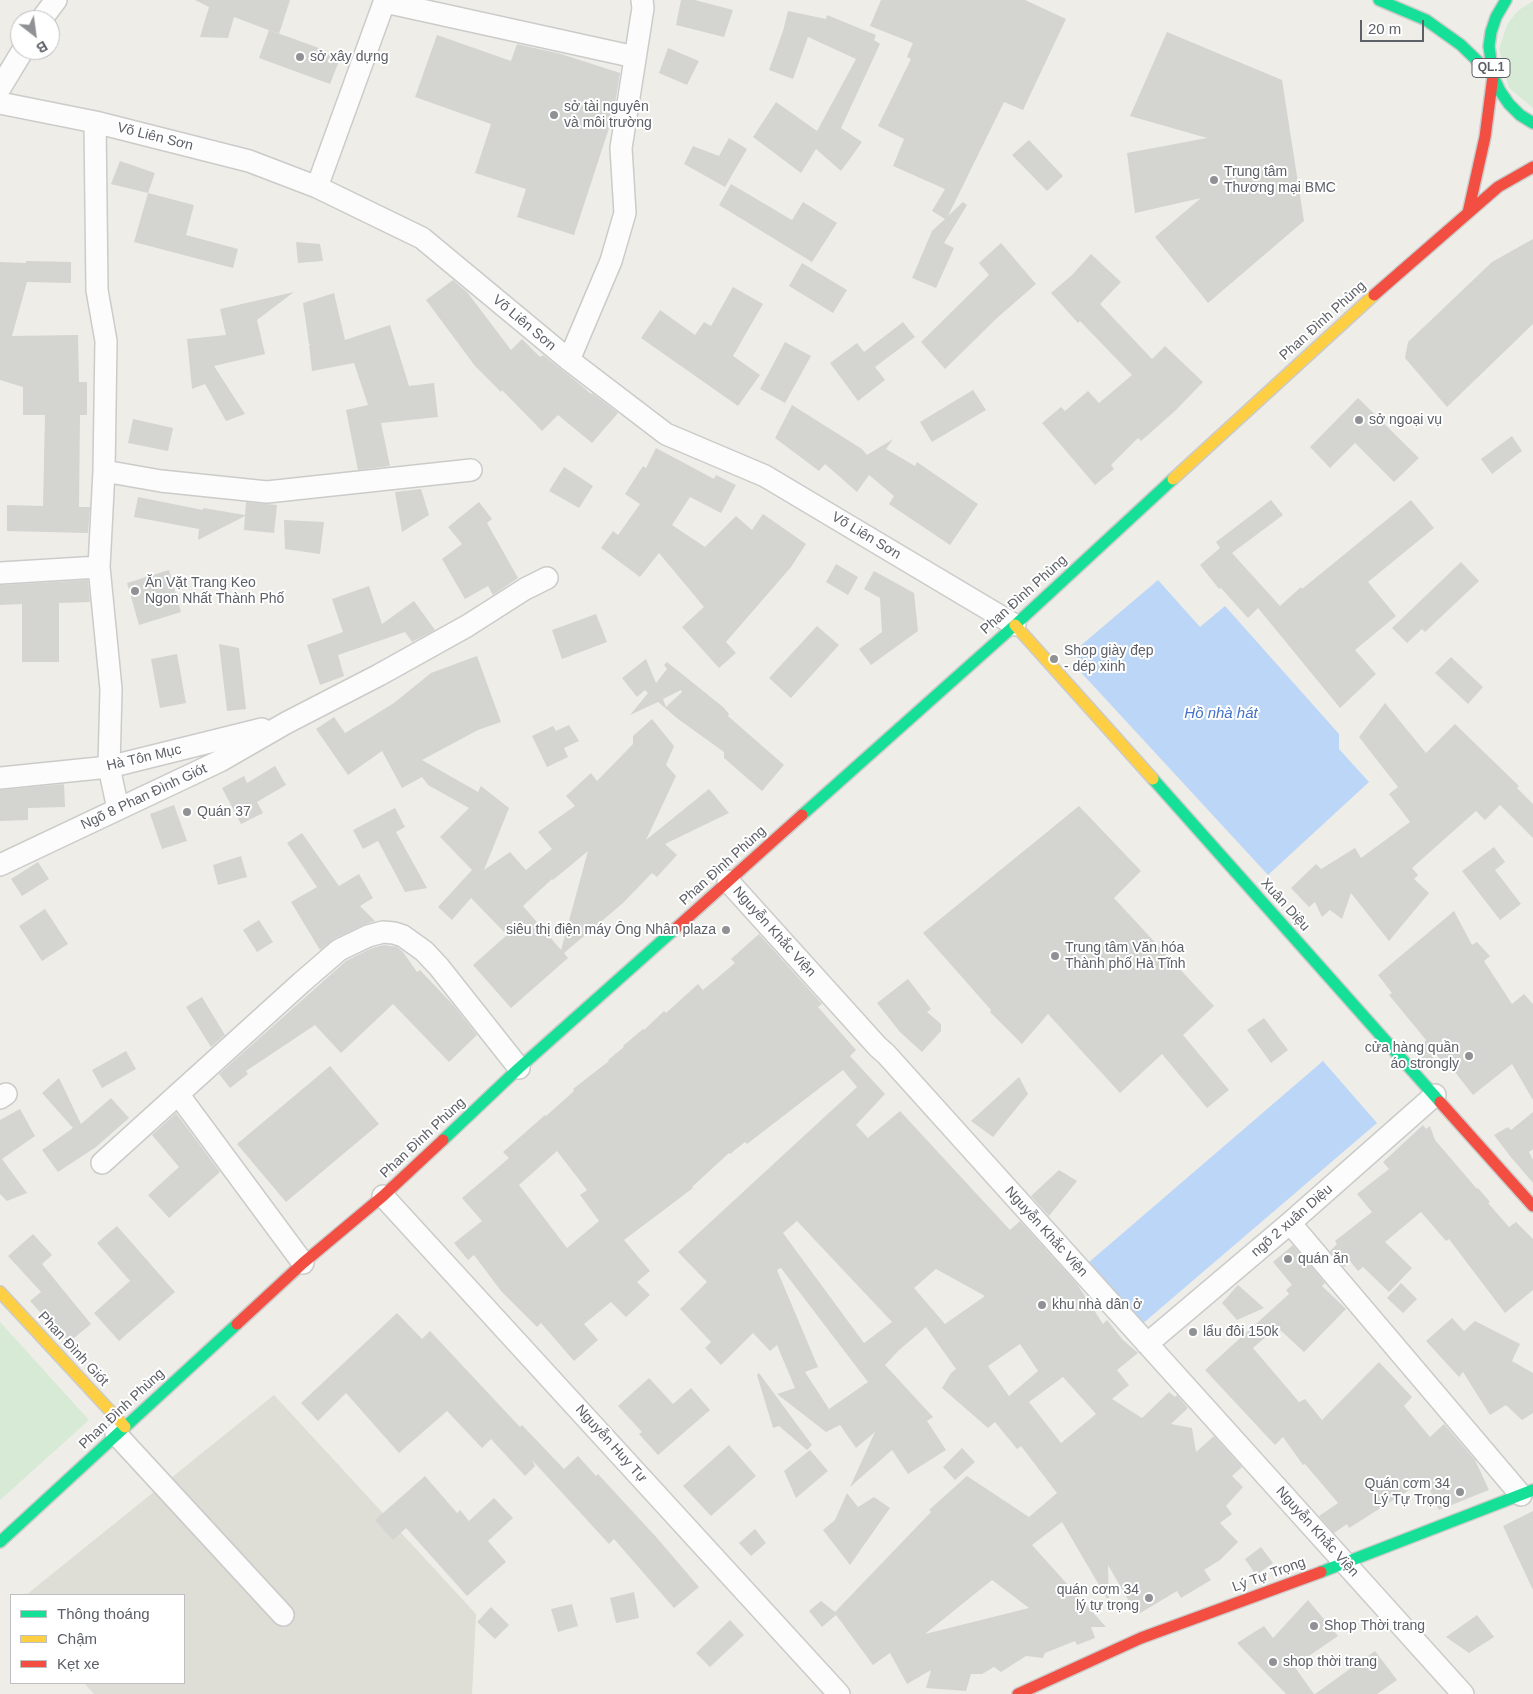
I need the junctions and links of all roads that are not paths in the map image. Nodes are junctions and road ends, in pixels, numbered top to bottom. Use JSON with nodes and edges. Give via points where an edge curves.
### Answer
{"nodes":[{"id":1,"x":642,"y":0,"type":"edge"},
{"id":2,"x":1379,"y":0,"type":"edge"},
{"id":3,"x":1506,"y":0,"type":"edge"},
{"id":4,"x":385,"y":1,"type":"edge"},
{"id":5,"x":635,"y":57,"type":"junction"},
{"id":6,"x":17,"y":60,"type":"edge"},
{"id":7,"x":1493,"y":76,"type":"junction"},
{"id":8,"x":0,"y":88,"type":"edge"},
{"id":9,"x":0,"y":103,"type":"edge"},
{"id":10,"x":96,"y":122,"type":"junction"},
{"id":11,"x":1533,"y":123,"type":"edge"},
{"id":12,"x":1533,"y":168,"type":"edge"},
{"id":13,"x":317,"y":187,"type":"junction"},
{"id":14,"x":1468,"y":213,"type":"junction"},
{"id":15,"x":569,"y":360,"type":"junction"},
{"id":16,"x":471,"y":470,"type":"dead end"},
{"id":17,"x":104,"y":471,"type":"junction"},
{"id":18,"x":99,"y":567,"type":"junction"},
{"id":19,"x":0,"y":573,"type":"edge"},
{"id":20,"x":547,"y":578,"type":"dead end"},
{"id":21,"x":1015,"y":625,"type":"junction"},
{"id":22,"x":286,"y":723,"type":"junction"},
{"id":23,"x":109,"y":768,"type":"junction"},
{"id":24,"x":0,"y":778,"type":"edge"},
{"id":25,"x":118,"y":809,"type":"junction"},
{"id":26,"x":0,"y":865,"type":"edge"},
{"id":27,"x":728,"y":881,"type":"junction"},
{"id":28,"x":519,"y":1068,"type":"junction"},
{"id":29,"x":178,"y":1094,"type":"junction"},
{"id":30,"x":1435,"y":1095,"type":"junction"},
{"id":31,"x":102,"y":1163,"type":"dead end"},
{"id":32,"x":383,"y":1196,"type":"junction"},
{"id":33,"x":1533,"y":1206,"type":"edge"},
{"id":34,"x":1290,"y":1223,"type":"junction"},
{"id":35,"x":303,"y":1263,"type":"junction"},
{"id":36,"x":0,"y":1292,"type":"edge"},
{"id":37,"x":1146,"y":1344,"type":"junction"},
{"id":38,"x":120,"y":1431,"type":"junction"},
{"id":39,"x":1527,"y":1493,"type":"edge"},
{"id":40,"x":0,"y":1542,"type":"edge"},
{"id":41,"x":1344,"y":1563,"type":"junction"},
{"id":42,"x":283,"y":1614,"type":"dead end"},
{"id":43,"x":839,"y":1694,"type":"edge"},
{"id":44,"x":1018,"y":1694,"type":"edge"},
{"id":45,"x":1464,"y":1694,"type":"edge"}],
"edges":[{"from":1,"to":5,"type":"street"},
{"from":2,"to":7,"type":"main road","number":"QL.1","via":[[1426,20],[1461,45]]},
{"from":3,"to":7,"type":"main road","number":"QL.1","via":[[1491,32],[1489,46]]},
{"from":4,"to":5,"type":"street"},
{"from":4,"to":13,"type":"street"},
{"from":5,"to":15,"type":"street","via":[[622,148],[625,212],[611,261]]},
{"from":6,"to":8,"type":"street"},
{"from":7,"to":11,"type":"main road","number":"QL.1","via":[[1509,104]]},
{"from":7,"to":14,"type":"main road","via":[[1486,130]]},
{"from":9,"to":10,"type":"street","name":"Võ Liên Sơn"},
{"from":10,"to":13,"type":"street","name":"Võ Liên Sơn","via":[[249,161]]},
{"from":10,"to":17,"type":"street","via":[[97,290],[106,340]]},
{"from":12,"to":14,"type":"main road","name":"Phan Đình Phùng","via":[[1498,188]]},
{"from":13,"to":15,"type":"street","name":"Võ Liên Sơn","via":[[422,238]]},
{"from":14,"to":21,"type":"main road","name":"Phan Đình Phùng","via":[[1352,314]]},
{"from":15,"to":21,"type":"street","name":"Võ Liên Sơn","via":[[666,434],[764,476]]},
{"from":16,"to":17,"type":"street","via":[[268,492],[162,481]]},
{"from":17,"to":18,"type":"street"},
{"from":18,"to":19,"type":"street"},
{"from":18,"to":23,"type":"street","via":[[110,689]]},
{"from":20,"to":22,"type":"street","via":[[379,676]]},
{"from":21,"to":27,"type":"main road","name":"Phan Đình Phùng"},
{"from":21,"to":30,"type":"main road","name":"Xuân Diệu"},
{"from":22,"to":23,"type":"street","name":"Hà Tôn Mục"},
{"from":22,"to":25,"type":"street","name":"Ngõ 8 Phan Đình Giót","via":[[220,761]]},
{"from":23,"to":24,"type":"street","name":"Hà Tôn Mục"},
{"from":23,"to":25,"type":"street"},
{"from":25,"to":26,"type":"street","name":"Ngõ 8 Phan Đình Giót"},
{"from":27,"to":28,"type":"main road","name":"Phan Đình Phùng"},
{"from":27,"to":37,"type":"street","name":"Nguyễn Khắc Viện"},
{"from":28,"to":29,"type":"street","via":[[424,951],[403,936],[383,932],[339,950]]},
{"from":28,"to":32,"type":"main road","name":"Phan Đình Phùng"},
{"from":29,"to":31,"type":"street"},
{"from":29,"to":35,"type":"street"},
{"from":30,"to":33,"type":"main road","name":"Xuân Diệu"},
{"from":30,"to":34,"type":"street","name":"ngõ 2 xuân Diệu"},
{"from":32,"to":35,"type":"main road","name":"Phan Đình Phùng"},
{"from":32,"to":43,"type":"street","name":"Nguyễn Huy Tự"},
{"from":34,"to":37,"type":"street","name":"ngõ 2 xuân Diệu"},
{"from":34,"to":39,"type":"street"},
{"from":35,"to":38,"type":"main road","name":"Phan Đình Phùng"},
{"from":36,"to":38,"type":"main road","name":"Phan Đình Giót"},
{"from":37,"to":41,"type":"street","name":"Nguyễn Khắc Viện"},
{"from":38,"to":40,"type":"main road","name":"Phan Đình Phùng"},
{"from":38,"to":42,"type":"street"},
{"from":39,"to":41,"type":"main road","name":"Lý Tự Trọng"},
{"from":41,"to":44,"type":"main road","name":"Lý Tự Trọng","via":[[1141,1638]]},
{"from":41,"to":45,"type":"street","name":"Nguyễn Khắc Viện"}]}
